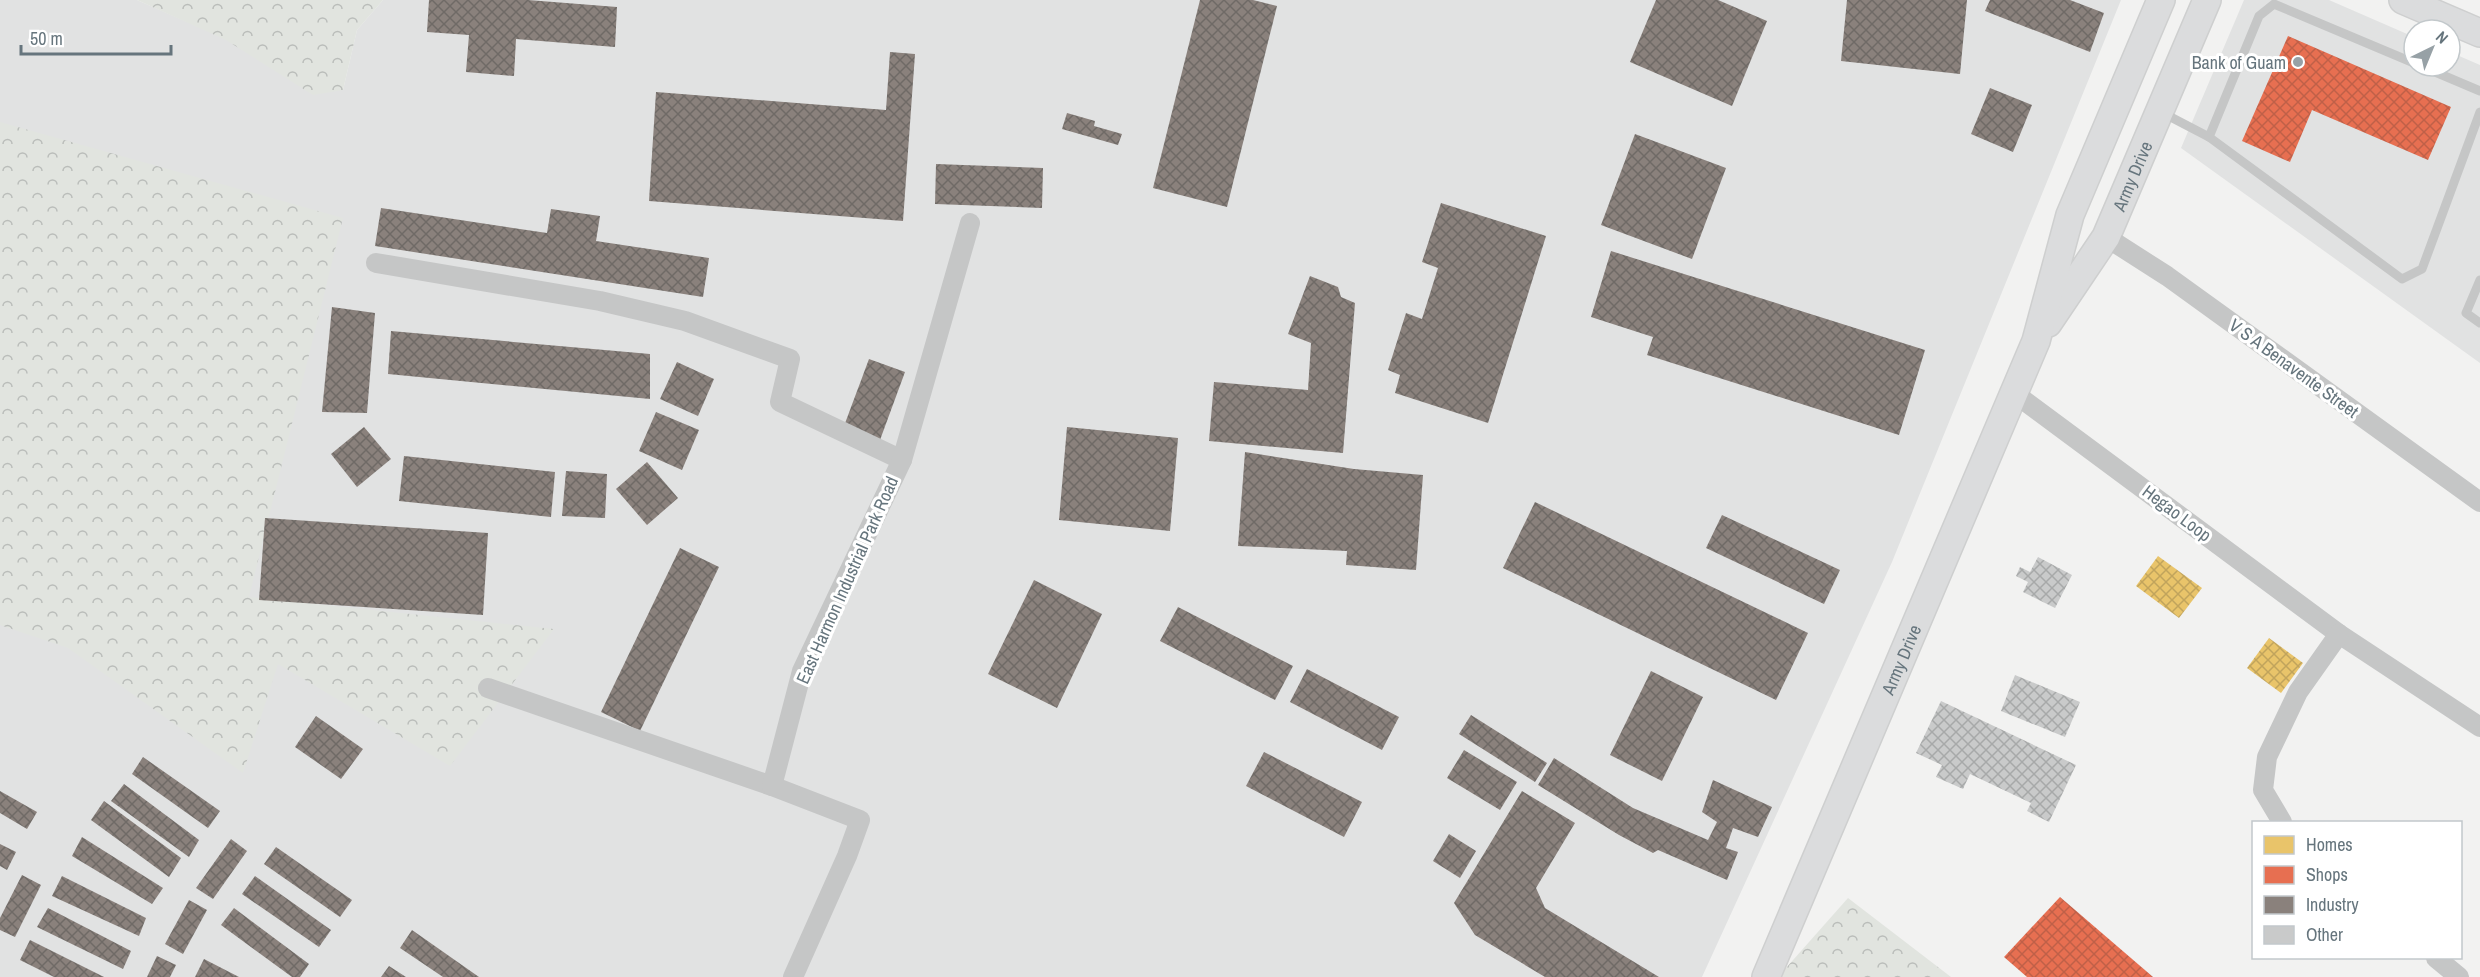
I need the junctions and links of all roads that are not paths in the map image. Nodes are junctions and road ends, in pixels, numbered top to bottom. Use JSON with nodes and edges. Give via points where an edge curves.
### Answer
{"nodes":[{"id":1,"x":2162,"y":0,"type":"edge"},
{"id":2,"x":2207,"y":0,"type":"edge"},
{"id":3,"x":2403,"y":0,"type":"edge"},
{"id":4,"x":2480,"y":33,"type":"edge"},
{"id":5,"x":2402,"y":58,"type":"edge"},
{"id":6,"x":2449,"y":78,"type":"edge"},
{"id":7,"x":2480,"y":91,"type":"edge"},
{"id":8,"x":2160,"y":111,"type":"junction"},
{"id":9,"x":2480,"y":112,"type":"edge"},
{"id":10,"x":2209,"y":137,"type":"junction"},
{"id":11,"x":970,"y":223,"type":"dead end"},
{"id":12,"x":2106,"y":237,"type":"junction"},
{"id":13,"x":376,"y":263,"type":"dead end"},
{"id":14,"x":2480,"y":280,"type":"edge"},
{"id":15,"x":2480,"y":323,"type":"edge"},
{"id":16,"x":2036,"y":341,"type":"junction"},
{"id":17,"x":2014,"y":393,"type":"junction"},
{"id":18,"x":902,"y":460,"type":"junction"},
{"id":19,"x":2480,"y":502,"type":"edge"},
{"id":20,"x":2339,"y":634,"type":"junction"},
{"id":21,"x":488,"y":688,"type":"dead end"},
{"id":22,"x":2480,"y":727,"type":"edge"},
{"id":23,"x":772,"y":786,"type":"junction"},
{"id":24,"x":2281,"y":821,"type":"edge"},
{"id":25,"x":2438,"y":959,"type":"edge"},
{"id":26,"x":793,"y":977,"type":"edge"},
{"id":27,"x":1766,"y":977,"type":"edge"},
{"id":28,"x":2459,"y":977,"type":"edge"}],
"edges":[{"from":1,"to":16,"type":"main road","name":"Army Drive","via":[[2070,215]]},
{"from":2,"to":8,"type":"main road","name":"Army Drive"},
{"from":3,"to":4,"type":"main road"},
{"from":5,"to":10,"type":"lane","via":[[2274,4],[2259,16]]},
{"from":6,"to":7,"type":"lane"},
{"from":8,"to":10,"type":"lane"},
{"from":8,"to":12,"type":"main road","name":"Army Drive"},
{"from":9,"to":10,"type":"lane","via":[[2422,269],[2402,279]]},
{"from":11,"to":18,"type":"street"},
{"from":12,"to":16,"type":"main road","name":"Army Drive"},
{"from":12,"to":19,"type":"street","name":"V S A Benavente Street"},
{"from":13,"to":18,"type":"street","name":"East Harmon Industrial Park Road","via":[[600,301],[685,321],[790,359],[780,402]]},
{"from":14,"to":15,"type":"lane","via":[[2466,314]]},
{"from":16,"to":17,"type":"main road","name":"Army Drive"},
{"from":17,"to":20,"type":"street","name":"Hegao Loop"},
{"from":17,"to":27,"type":"main road","name":"Army Drive"},
{"from":18,"to":23,"type":"street","name":"East Harmon Industrial Park Road","via":[[802,671]]},
{"from":20,"to":22,"type":"street","name":"Hegao Loop"},
{"from":20,"to":24,"type":"street","via":[[2298,692],[2267,757],[2263,790]]},
{"from":21,"to":23,"type":"street"},
{"from":23,"to":26,"type":"street","via":[[860,820]]},
{"from":25,"to":28,"type":"street"}]}
